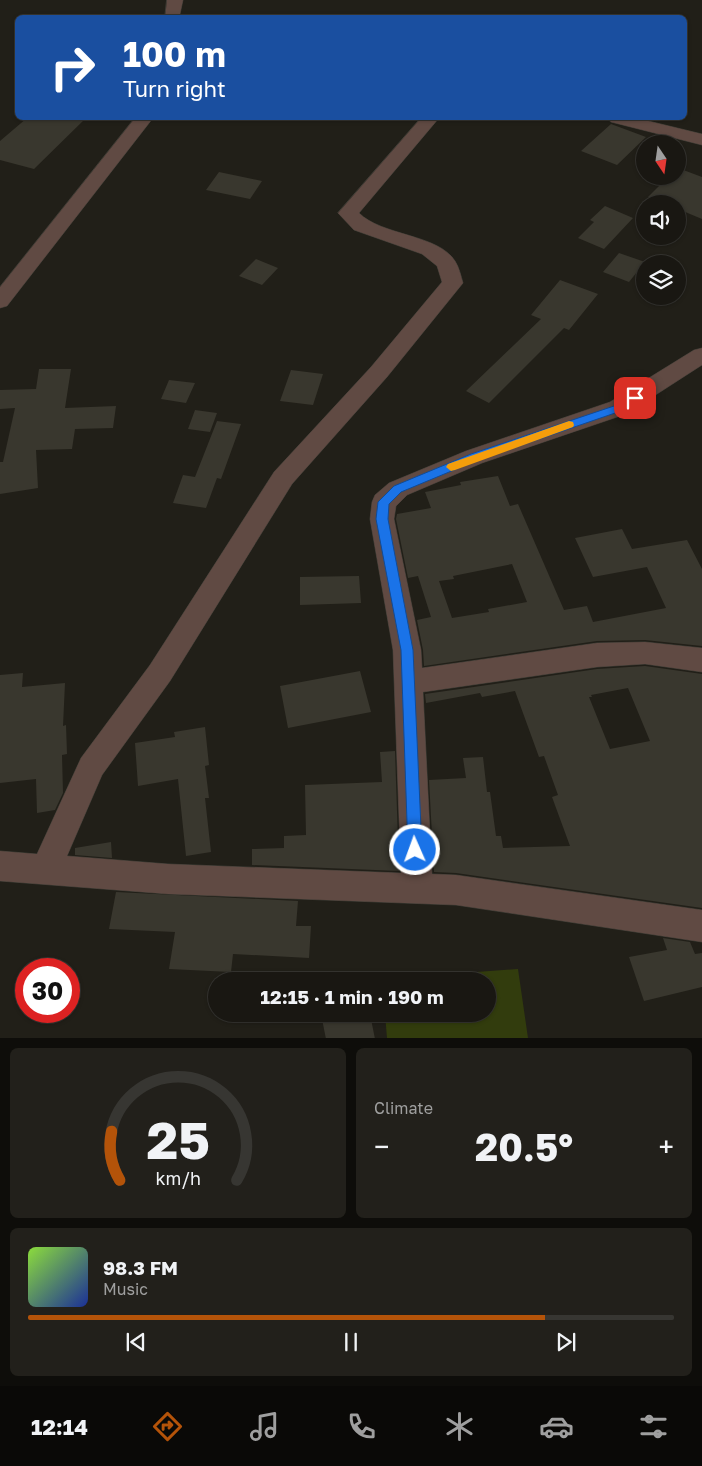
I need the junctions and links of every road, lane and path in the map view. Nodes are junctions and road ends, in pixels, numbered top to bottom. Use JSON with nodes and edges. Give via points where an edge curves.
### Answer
{"nodes":[{"id":1,"x":176,"y":0,"type":"edge"},
{"id":2,"x":172,"y":15,"type":"edge"},
{"id":3,"x":142,"y":120,"type":"edge"},
{"id":4,"x":428,"y":120,"type":"edge"},
{"id":5,"x":625,"y":120,"type":"edge"},
{"id":6,"x":702,"y":140,"type":"edge"},
{"id":7,"x":0,"y":301,"type":"edge"},
{"id":8,"x":702,"y":355,"type":"edge"},
{"id":9,"x":702,"y":660,"type":"edge"},
{"id":10,"x":409,"y":682,"type":"junction"},
{"id":11,"x":0,"y":866,"type":"edge"},
{"id":12,"x":46,"y":869,"type":"junction"},
{"id":13,"x":417,"y":889,"type":"junction"},
{"id":14,"x":702,"y":926,"type":"edge"}],
"edges":[{"from":1,"to":2,"type":"street"},
{"from":3,"to":7,"type":"street"},
{"from":4,"to":12,"type":"street","via":[[348,214],[361,226],[429,250],[446,263],[453,283],[379,372],[283,478],[160,673],[91,767]]},
{"from":5,"to":6,"type":"street"},
{"from":8,"to":10,"type":"street","via":[[618,408],[474,457],[398,489],[384,502],[382,519],[407,650]]},
{"from":9,"to":10,"type":"street","via":[[645,653],[597,655]]},
{"from":10,"to":13,"type":"street"},
{"from":11,"to":12,"type":"street"},
{"from":12,"to":13,"type":"street","via":[[168,879]]},
{"from":13,"to":14,"type":"street","via":[[456,890]]}]}
